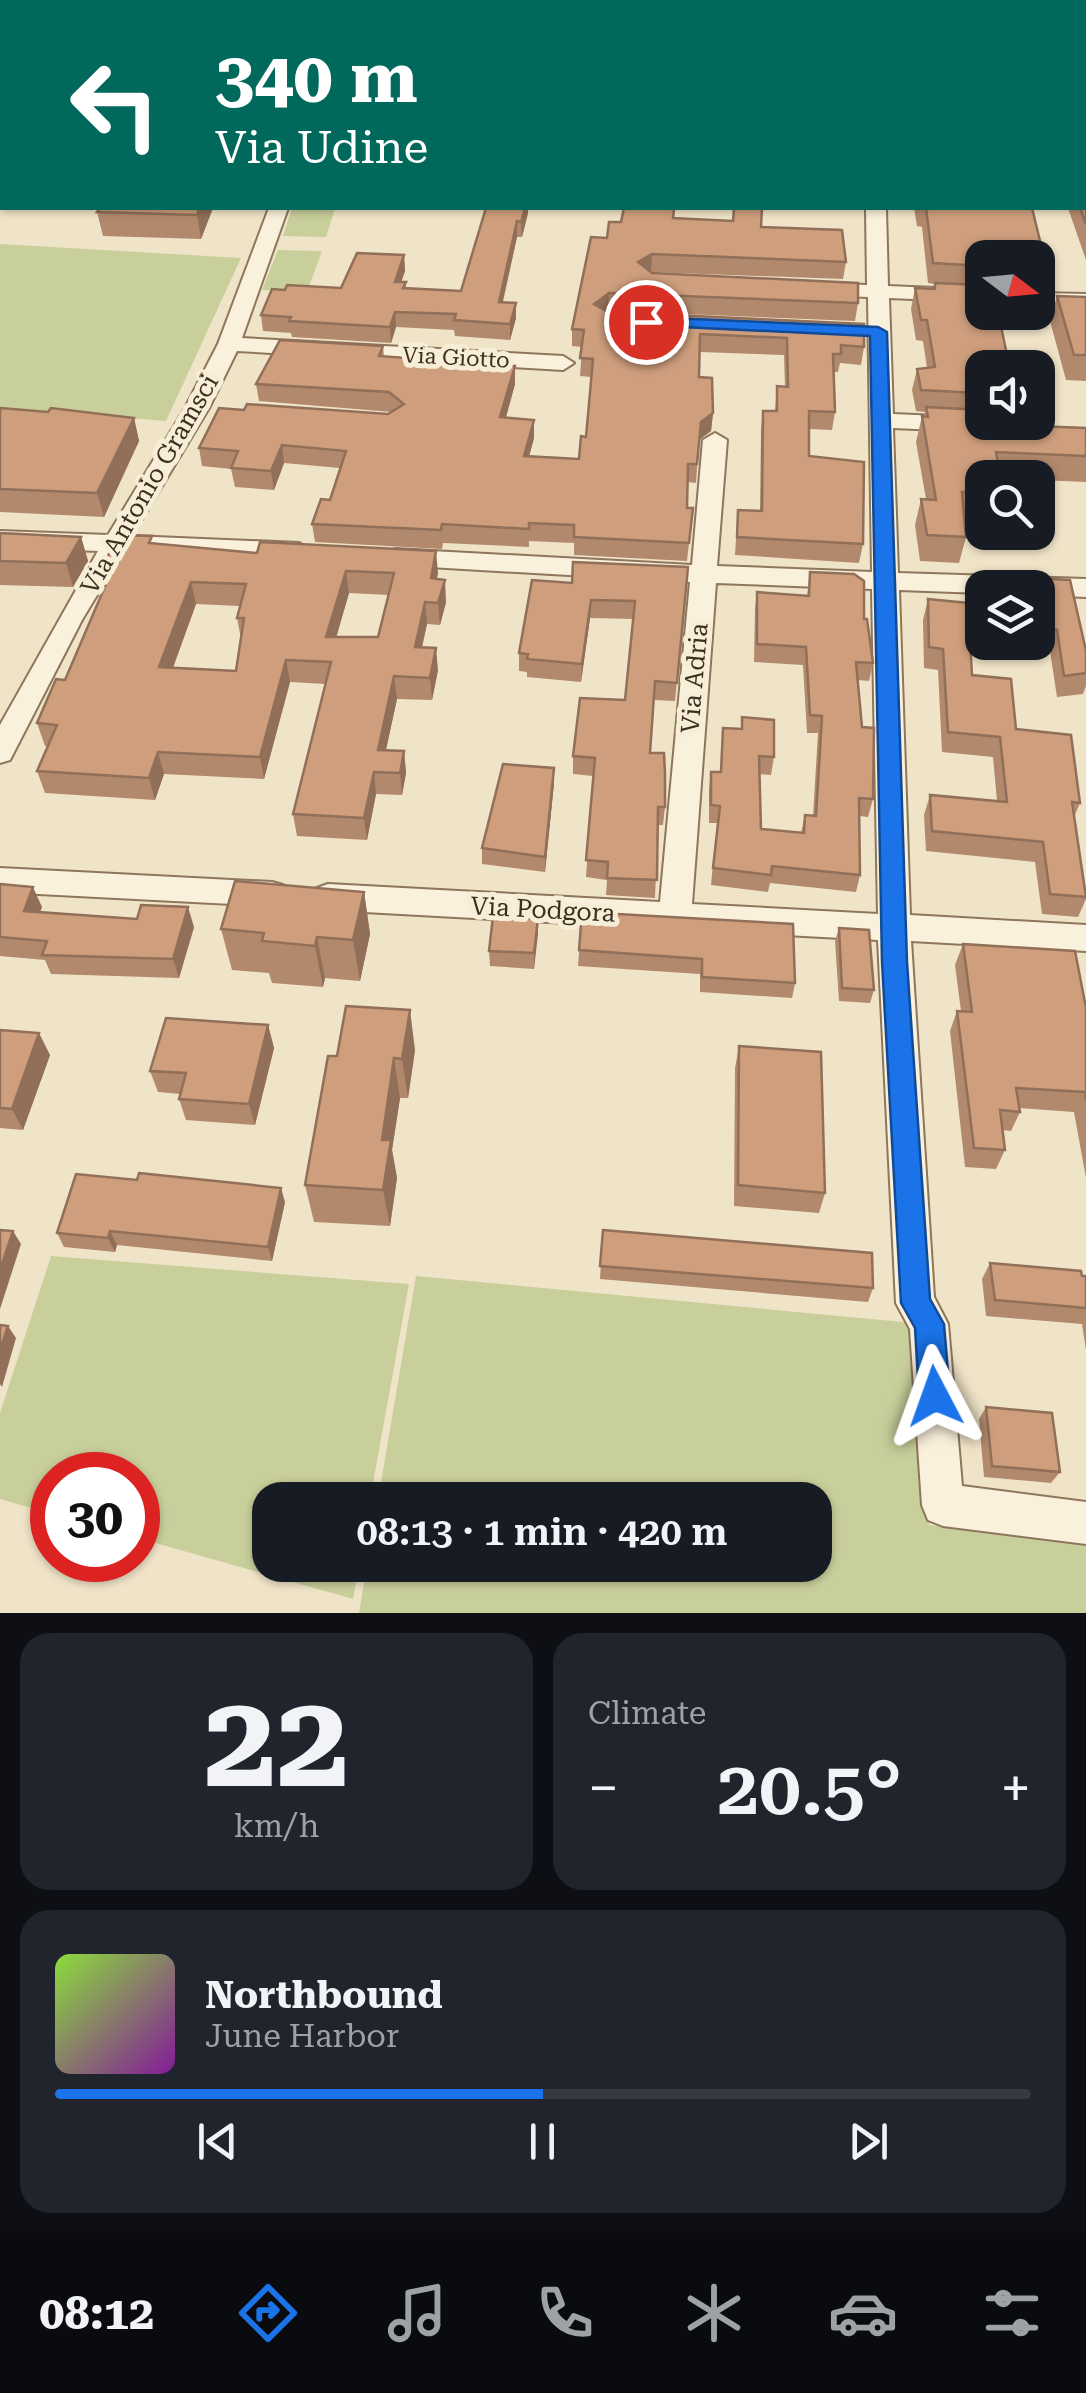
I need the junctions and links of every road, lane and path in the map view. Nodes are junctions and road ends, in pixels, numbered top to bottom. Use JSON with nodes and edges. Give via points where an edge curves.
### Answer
{"nodes":[{"id":1,"x":277,"y":210,"type":"edge"},
{"id":2,"x":876,"y":210,"type":"edge"},
{"id":3,"x":803,"y":288,"type":"edge"},
{"id":4,"x":879,"y":292,"type":"junction"},
{"id":5,"x":965,"y":295,"type":"edge"},
{"id":6,"x":1055,"y":299,"type":"edge"},
{"id":7,"x":1086,"y":300,"type":"edge"},
{"id":8,"x":229,"y":344,"type":"junction"},
{"id":9,"x":563,"y":364,"type":"dead end"},
{"id":10,"x":197,"y":408,"type":"junction"},
{"id":11,"x":223,"y":410,"type":"edge"},
{"id":12,"x":880,"y":420,"type":"junction"},
{"id":13,"x":965,"y":424,"type":"edge"},
{"id":14,"x":715,"y":440,"type":"dead end"},
{"id":15,"x":0,"y":539,"type":"edge"},
{"id":16,"x":117,"y":544,"type":"junction"},
{"id":17,"x":333,"y":553,"type":"edge"},
{"id":18,"x":370,"y":556,"type":"edge"},
{"id":19,"x":702,"y":574,"type":"junction"},
{"id":20,"x":884,"y":580,"type":"junction"},
{"id":21,"x":1086,"y":588,"type":"edge"},
{"id":22,"x":0,"y":752,"type":"edge"},
{"id":23,"x":0,"y":880,"type":"edge"},
{"id":24,"x":674,"y":916,"type":"junction"},
{"id":25,"x":894,"y":929,"type":"junction"},
{"id":26,"x":1086,"y":938,"type":"edge"},
{"id":27,"x":1086,"y":1523,"type":"edge"}],
"edges":[{"from":1,"to":8,"type":"street","name":"Via Antonio Gramsci"},
{"from":2,"to":4,"type":"street"},
{"from":3,"to":4,"type":"street"},
{"from":4,"to":5,"type":"street"},
{"from":4,"to":12,"type":"street","via":[[869,331]]},
{"from":6,"to":7,"type":"street"},
{"from":8,"to":9,"type":"street","name":"Via Giotto"},
{"from":8,"to":10,"type":"street","name":"Via Antonio Gramsci"},
{"from":10,"to":11,"type":"street"},
{"from":10,"to":16,"type":"street","name":"Via Antonio Gramsci"},
{"from":12,"to":13,"type":"street"},
{"from":12,"to":20,"type":"street"},
{"from":14,"to":19,"type":"street","name":"Via Adria"},
{"from":15,"to":16,"type":"street"},
{"from":16,"to":17,"type":"street"},
{"from":16,"to":22,"type":"street","name":"Via Antonio Gramsci"},
{"from":18,"to":19,"type":"street"},
{"from":19,"to":20,"type":"street"},
{"from":19,"to":24,"type":"street","name":"Via Adria"},
{"from":20,"to":21,"type":"street"},
{"from":20,"to":25,"type":"street"},
{"from":23,"to":24,"type":"street","name":"Via Podgora"},
{"from":24,"to":25,"type":"street","name":"Via Podgora"},
{"from":25,"to":26,"type":"street","name":"Via Podgora"},
{"from":25,"to":27,"type":"street","via":[[916,1303],[930,1324],[943,1505]]}]}
